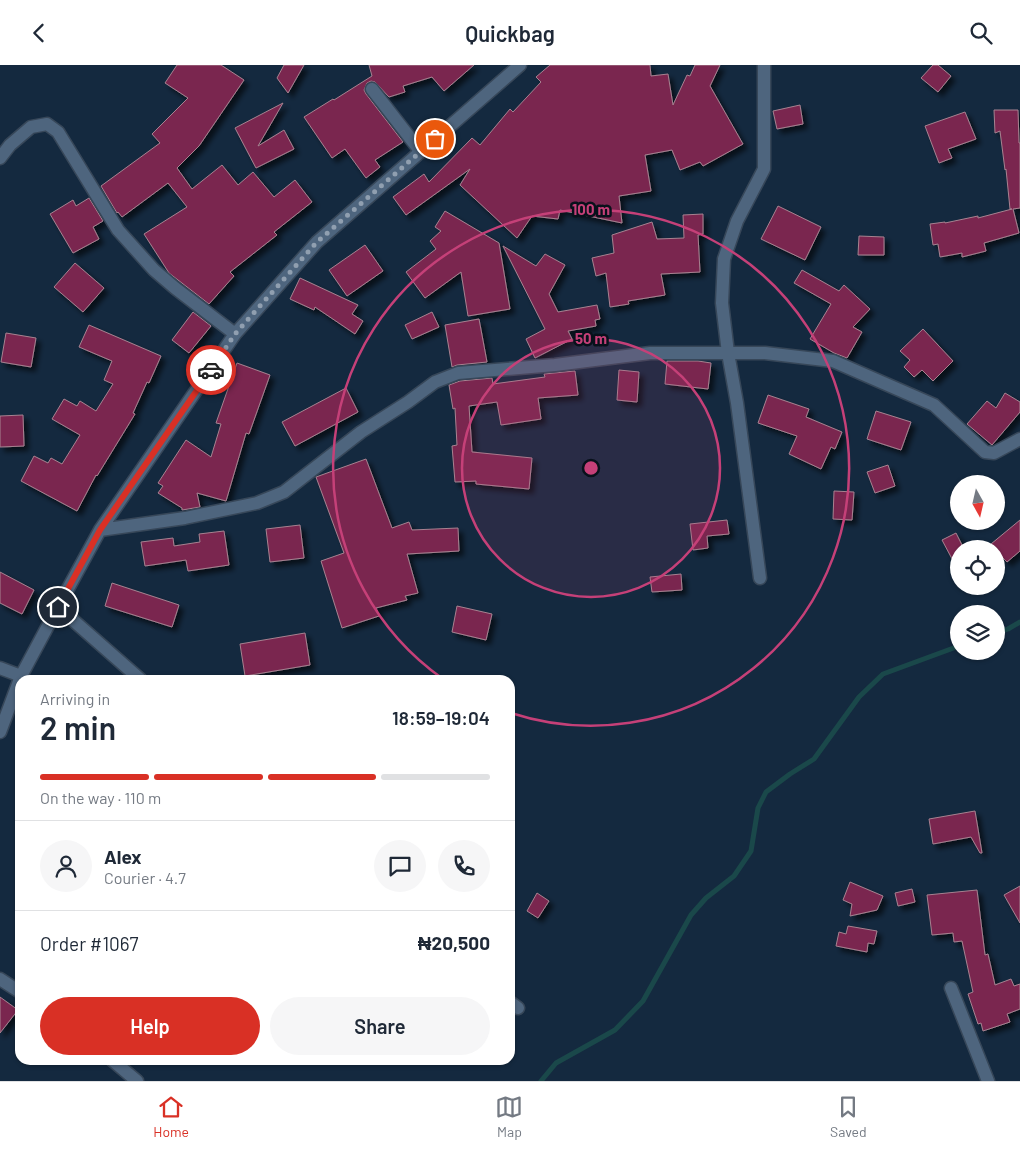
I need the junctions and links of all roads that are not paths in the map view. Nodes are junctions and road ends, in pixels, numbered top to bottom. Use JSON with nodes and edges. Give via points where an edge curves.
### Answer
{"nodes":[{"id":1,"x":520,"y":65,"type":"edge"},
{"id":2,"x":764,"y":65,"type":"edge"},
{"id":3,"x":372,"y":89,"type":"dead end"},
{"id":4,"x":421,"y":151,"type":"junction"},
{"id":5,"x":0,"y":158,"type":"edge"},
{"id":6,"x":235,"y":334,"type":"junction"},
{"id":7,"x":728,"y":353,"type":"junction"},
{"id":8,"x":1020,"y":439,"type":"edge"},
{"id":9,"x":100,"y":530,"type":"junction"},
{"id":10,"x":760,"y":578,"type":"dead end"},
{"id":11,"x":58,"y":607,"type":"junction"},
{"id":12,"x":0,"y":668,"type":"edge"},
{"id":13,"x":18,"y":675,"type":"edge"},
{"id":14,"x":22,"y":675,"type":"edge"},
{"id":15,"x":135,"y":675,"type":"edge"},
{"id":16,"x":15,"y":692,"type":"edge"},
{"id":17,"x":0,"y":732,"type":"edge"},
{"id":18,"x":0,"y":979,"type":"edge"},
{"id":19,"x":15,"y":988,"type":"edge"},
{"id":20,"x":951,"y":988,"type":"dead end"},
{"id":21,"x":118,"y":1065,"type":"edge"},
{"id":22,"x":137,"y":1081,"type":"edge"},
{"id":23,"x":988,"y":1081,"type":"edge"}],
"edges":[{"from":1,"to":4,"type":"street"},
{"from":2,"to":7,"type":"street","via":[[764,169],[737,221],[724,259],[722,303]]},
{"from":3,"to":4,"type":"street"},
{"from":4,"to":6,"type":"street","via":[[317,242]]},
{"from":5,"to":6,"type":"street","via":[[32,127],[47,124],[58,132],[124,237],[154,270]]},
{"from":6,"to":9,"type":"street"},
{"from":7,"to":8,"type":"street","via":[[764,353],[832,361],[934,405],[984,452],[994,453]]},
{"from":7,"to":9,"type":"street","via":[[650,353],[458,373],[435,382],[361,432],[284,492],[257,503],[185,518]]},
{"from":7,"to":10,"type":"street"},
{"from":9,"to":11,"type":"street"},
{"from":11,"to":14,"type":"street"},
{"from":11,"to":15,"type":"street"},
{"from":12,"to":13,"type":"street"},
{"from":16,"to":17,"type":"street"},
{"from":18,"to":19,"type":"street"},
{"from":20,"to":23,"type":"street"},
{"from":21,"to":22,"type":"street"}]}
